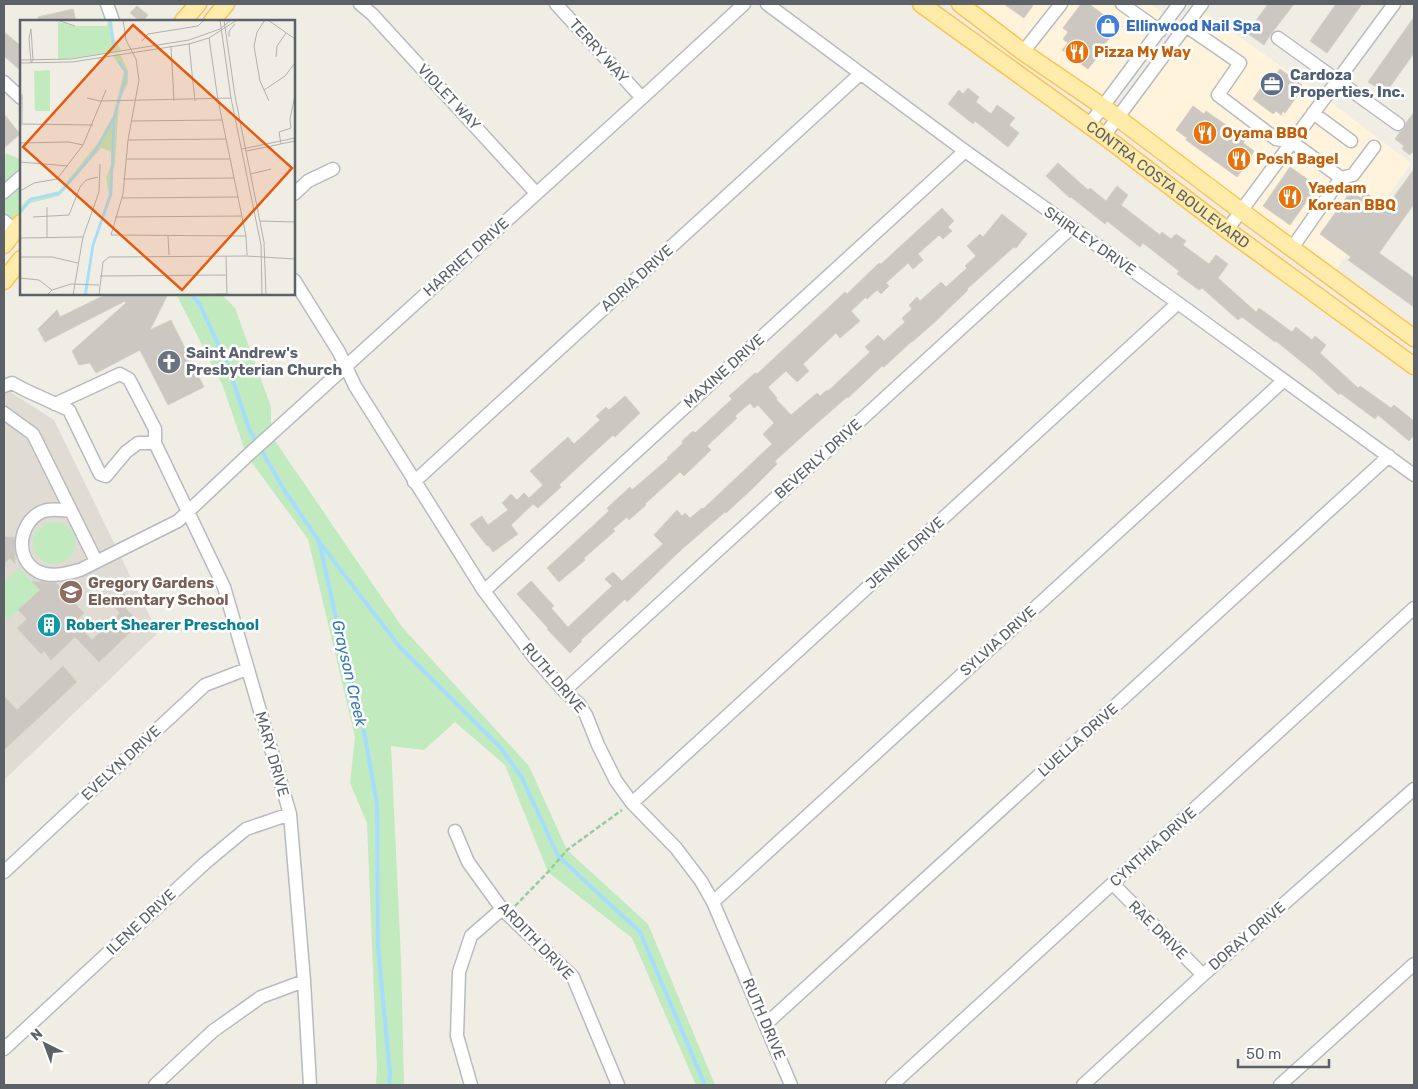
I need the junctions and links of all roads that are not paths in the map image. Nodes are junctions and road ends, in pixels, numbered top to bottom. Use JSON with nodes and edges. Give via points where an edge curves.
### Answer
{"nodes":[{"id":1,"x":108,"y":4,"type":"edge"},
{"id":2,"x":198,"y":4,"type":"edge"},
{"id":3,"x":226,"y":4,"type":"edge"},
{"id":4,"x":360,"y":4,"type":"edge"},
{"id":5,"x":556,"y":4,"type":"edge"},
{"id":6,"x":744,"y":4,"type":"edge"},
{"id":7,"x":767,"y":4,"type":"edge"},
{"id":8,"x":921,"y":4,"type":"edge"},
{"id":9,"x":960,"y":4,"type":"edge"},
{"id":10,"x":1061,"y":4,"type":"edge"},
{"id":11,"x":1122,"y":4,"type":"edge"},
{"id":12,"x":1180,"y":4,"type":"edge"},
{"id":13,"x":1394,"y":4,"type":"edge"},
{"id":14,"x":1199,"y":9,"type":"edge"},
{"id":15,"x":113,"y":20,"type":"edge"},
{"id":16,"x":185,"y":20,"type":"edge"},
{"id":17,"x":213,"y":20,"type":"edge"},
{"id":18,"x":1186,"y":26,"type":"junction"},
{"id":19,"x":1160,"y":31,"type":"junction"},
{"id":20,"x":1278,"y":38,"type":"dead end"},
{"id":21,"x":1023,"y":52,"type":"junction"},
{"id":22,"x":860,"y":74,"type":"junction"},
{"id":23,"x":1337,"y":80,"type":"junction"},
{"id":24,"x":4,"y":82,"type":"edge"},
{"id":25,"x":20,"y":97,"type":"edge"},
{"id":26,"x":642,"y":98,"type":"junction"},
{"id":27,"x":1102,"y":106,"type":"junction"},
{"id":28,"x":1313,"y":113,"type":"junction"},
{"id":29,"x":1118,"y":118,"type":"junction"},
{"id":30,"x":1398,"y":124,"type":"dead end"},
{"id":31,"x":1089,"y":125,"type":"junction"},
{"id":32,"x":1104,"y":136,"type":"junction"},
{"id":33,"x":1351,"y":141,"type":"dead end"},
{"id":34,"x":1292,"y":142,"type":"junction"},
{"id":35,"x":1374,"y":147,"type":"dead end"},
{"id":36,"x":965,"y":151,"type":"junction"},
{"id":37,"x":333,"y":169,"type":"dead end"},
{"id":38,"x":1342,"y":178,"type":"junction"},
{"id":39,"x":295,"y":193,"type":"edge"},
{"id":40,"x":536,"y":193,"type":"junction"},
{"id":41,"x":1242,"y":211,"type":"junction"},
{"id":42,"x":13,"y":225,"type":"edge"},
{"id":43,"x":1071,"y":228,"type":"junction"},
{"id":44,"x":1227,"y":230,"type":"junction"},
{"id":45,"x":4,"y":245,"type":"edge"},
{"id":46,"x":1292,"y":248,"type":"junction"},
{"id":47,"x":20,"y":260,"type":"edge"},
{"id":48,"x":4,"y":281,"type":"edge"},
{"id":49,"x":295,"y":282,"type":"edge"},
{"id":50,"x":1178,"y":303,"type":"junction"},
{"id":51,"x":1414,"y":338,"type":"edge"},
{"id":52,"x":1414,"y":366,"type":"edge"},
{"id":53,"x":345,"y":368,"type":"junction"},
{"id":54,"x":1284,"y":381,"type":"junction"},
{"id":55,"x":4,"y":386,"type":"edge"},
{"id":56,"x":55,"y":404,"type":"junction"},
{"id":57,"x":4,"y":413,"type":"edge"},
{"id":58,"x":154,"y":443,"type":"junction"},
{"id":59,"x":1389,"y":456,"type":"junction"},
{"id":60,"x":1414,"y":475,"type":"edge"},
{"id":61,"x":414,"y":482,"type":"junction"},
{"id":62,"x":71,"y":511,"type":"junction"},
{"id":63,"x":188,"y":512,"type":"junction"},
{"id":64,"x":96,"y":561,"type":"junction"},
{"id":65,"x":484,"y":591,"type":"junction"},
{"id":66,"x":1414,"y":608,"type":"edge"},
{"id":67,"x":247,"y":669,"type":"junction"},
{"id":68,"x":564,"y":691,"type":"junction"},
{"id":69,"x":1414,"y":789,"type":"edge"},
{"id":70,"x":632,"y":803,"type":"junction"},
{"id":71,"x":290,"y":814,"type":"junction"},
{"id":72,"x":455,"y":831,"type":"dead end"},
{"id":73,"x":4,"y":872,"type":"edge"},
{"id":74,"x":1113,"y":884,"type":"junction"},
{"id":75,"x":713,"y":902,"type":"junction"},
{"id":76,"x":504,"y":911,"type":"junction"},
{"id":77,"x":1414,"y":964,"type":"edge"},
{"id":78,"x":1203,"y":975,"type":"junction"},
{"id":79,"x":304,"y":981,"type":"junction"},
{"id":80,"x":766,"y":1024,"type":"junction"},
{"id":81,"x":4,"y":1049,"type":"edge"},
{"id":82,"x":155,"y":1085,"type":"edge"},
{"id":83,"x":310,"y":1085,"type":"edge"},
{"id":84,"x":471,"y":1085,"type":"edge"},
{"id":85,"x":618,"y":1085,"type":"edge"},
{"id":86,"x":792,"y":1085,"type":"edge"},
{"id":87,"x":892,"y":1085,"type":"edge"},
{"id":88,"x":1083,"y":1085,"type":"edge"},
{"id":89,"x":1280,"y":1085,"type":"edge"}],
"edges":[{"from":1,"to":15,"type":"street"},
{"from":2,"to":16,"type":"main road"},
{"from":3,"to":17,"type":"main road"},
{"from":4,"to":40,"type":"street","name":"VIOLET WAY"},
{"from":5,"to":26,"type":"street","name":"TERRY WAY"},
{"from":6,"to":26,"type":"street","name":"HARRIET DRIVE"},
{"from":7,"to":22,"type":"street","name":"SHIRLEY DRIVE"},
{"from":8,"to":31,"type":"main road","name":"CONTRA COSTA BOULEVARD"},
{"from":9,"to":21,"type":"main road","name":"CONTRA COSTA BOULEVARD"},
{"from":10,"to":21,"type":"street"},
{"from":11,"to":19,"type":"street"},
{"from":12,"to":14,"type":"street"},
{"from":12,"to":19,"type":"street"},
{"from":13,"to":23,"type":"street"},
{"from":14,"to":18,"type":"street"},
{"from":18,"to":29,"type":"street"},
{"from":18,"to":34,"type":"street","via":[[1240,63],[1218,95],[1276,138]]},
{"from":19,"to":27,"type":"street"},
{"from":20,"to":23,"type":"street"},
{"from":21,"to":27,"type":"main road","name":"CONTRA COSTA BOULEVARD"},
{"from":22,"to":36,"type":"street","name":"SHIRLEY DRIVE"},
{"from":22,"to":61,"type":"street","name":"ADRIA DRIVE"},
{"from":23,"to":28,"type":"street"},
{"from":23,"to":30,"type":"street"},
{"from":24,"to":25,"type":"street"},
{"from":26,"to":40,"type":"street","name":"HARRIET DRIVE"},
{"from":27,"to":29,"type":"main road","name":"CONTRA COSTA BOULEVARD"},
{"from":27,"to":31,"type":"street"},
{"from":28,"to":33,"type":"street"},
{"from":28,"to":34,"type":"street"},
{"from":29,"to":32,"type":"street"},
{"from":29,"to":41,"type":"main road","name":"CONTRA COSTA BOULEVARD"},
{"from":31,"to":32,"type":"main road","name":"CONTRA COSTA BOULEVARD"},
{"from":32,"to":44,"type":"main road","name":"CONTRA COSTA BOULEVARD"},
{"from":34,"to":38,"type":"street"},
{"from":34,"to":41,"type":"street"},
{"from":35,"to":38,"type":"street","via":[[1353,175]]},
{"from":36,"to":43,"type":"street","name":"SHIRLEY DRIVE"},
{"from":36,"to":65,"type":"street","name":"MAXINE DRIVE"},
{"from":37,"to":39,"type":"street","via":[[308,181]]},
{"from":38,"to":46,"type":"street"},
{"from":40,"to":53,"type":"street","name":"HARRIET DRIVE"},
{"from":41,"to":44,"type":"street"},
{"from":41,"to":46,"type":"main road","name":"CONTRA COSTA BOULEVARD"},
{"from":42,"to":45,"type":"main road"},
{"from":43,"to":50,"type":"street","name":"SHIRLEY DRIVE"},
{"from":43,"to":68,"type":"street","name":"BEVERLY DRIVE"},
{"from":44,"to":52,"type":"main road","name":"CONTRA COSTA BOULEVARD"},
{"from":46,"to":51,"type":"main road","name":"CONTRA COSTA BOULEVARD"},
{"from":47,"to":48,"type":"main road"},
{"from":49,"to":53,"type":"street","name":"RUTH DRIVE","via":[[339,352]]},
{"from":50,"to":54,"type":"street","name":"SHIRLEY DRIVE"},
{"from":50,"to":70,"type":"street","name":"JENNIE DRIVE"},
{"from":53,"to":61,"type":"street","name":"RUTH DRIVE"},
{"from":53,"to":63,"type":"street","name":"HARRIET DRIVE"},
{"from":54,"to":59,"type":"street","name":"SHIRLEY DRIVE"},
{"from":54,"to":75,"type":"street","name":"SYLVIA DRIVE"},
{"from":55,"to":56,"type":"street","via":[[12,383]]},
{"from":56,"to":58,"type":"street","name":"MARY DRIVE","via":[[120,374],[129,379],[155,429]]},
{"from":56,"to":58,"type":"street","via":[[70,410],[100,474],[106,476],[138,443]]},
{"from":57,"to":62,"type":"street","via":[[33,434]]},
{"from":58,"to":63,"type":"street","name":"MARY DRIVE"},
{"from":59,"to":60,"type":"street","name":"SHIRLEY DRIVE"},
{"from":59,"to":80,"type":"street","name":"LUELLA DRIVE"},
{"from":61,"to":65,"type":"street","name":"RUTH DRIVE"},
{"from":62,"to":64,"type":"street"},
{"from":62,"to":64,"type":"street","via":[[47,510],[32,518],[22,539],[27,561],[40,572],[56,575],[80,570]]},
{"from":63,"to":64,"type":"street","name":"HARRIET DRIVE"},
{"from":63,"to":67,"type":"street","name":"MARY DRIVE","via":[[224,586]]},
{"from":65,"to":68,"type":"street","name":"RUTH DRIVE"},
{"from":66,"to":74,"type":"street","name":"CYNTHIA DRIVE"},
{"from":67,"to":71,"type":"street","name":"MARY DRIVE"},
{"from":67,"to":73,"type":"street","name":"EVELYN DRIVE","via":[[205,685]]},
{"from":68,"to":70,"type":"street","name":"RUTH DRIVE","via":[[586,715],[616,781]]},
{"from":69,"to":78,"type":"street","name":"DORAY DRIVE"},
{"from":70,"to":75,"type":"street","name":"RUTH DRIVE","via":[[676,848],[701,880]]},
{"from":71,"to":79,"type":"street","name":"MARY DRIVE"},
{"from":71,"to":81,"type":"street","name":"ILENE DRIVE","via":[[246,829],[205,862]]},
{"from":72,"to":76,"type":"street","name":"ARDITH DRIVE","via":[[468,862]]},
{"from":74,"to":78,"type":"street","name":"RAE DRIVE"},
{"from":74,"to":87,"type":"street","name":"CYNTHIA DRIVE"},
{"from":75,"to":80,"type":"street","name":"RUTH DRIVE"},
{"from":76,"to":84,"type":"street","via":[[472,936],[459,972],[458,1036]]},
{"from":76,"to":85,"type":"street","name":"ARDITH DRIVE","via":[[573,977]]},
{"from":77,"to":89,"type":"street"},
{"from":78,"to":88,"type":"street","name":"DORAY DRIVE"},
{"from":79,"to":82,"type":"street","via":[[261,997],[213,1031]]},
{"from":79,"to":83,"type":"street","name":"MARY DRIVE"},
{"from":80,"to":86,"type":"street","name":"RUTH DRIVE"}]}
